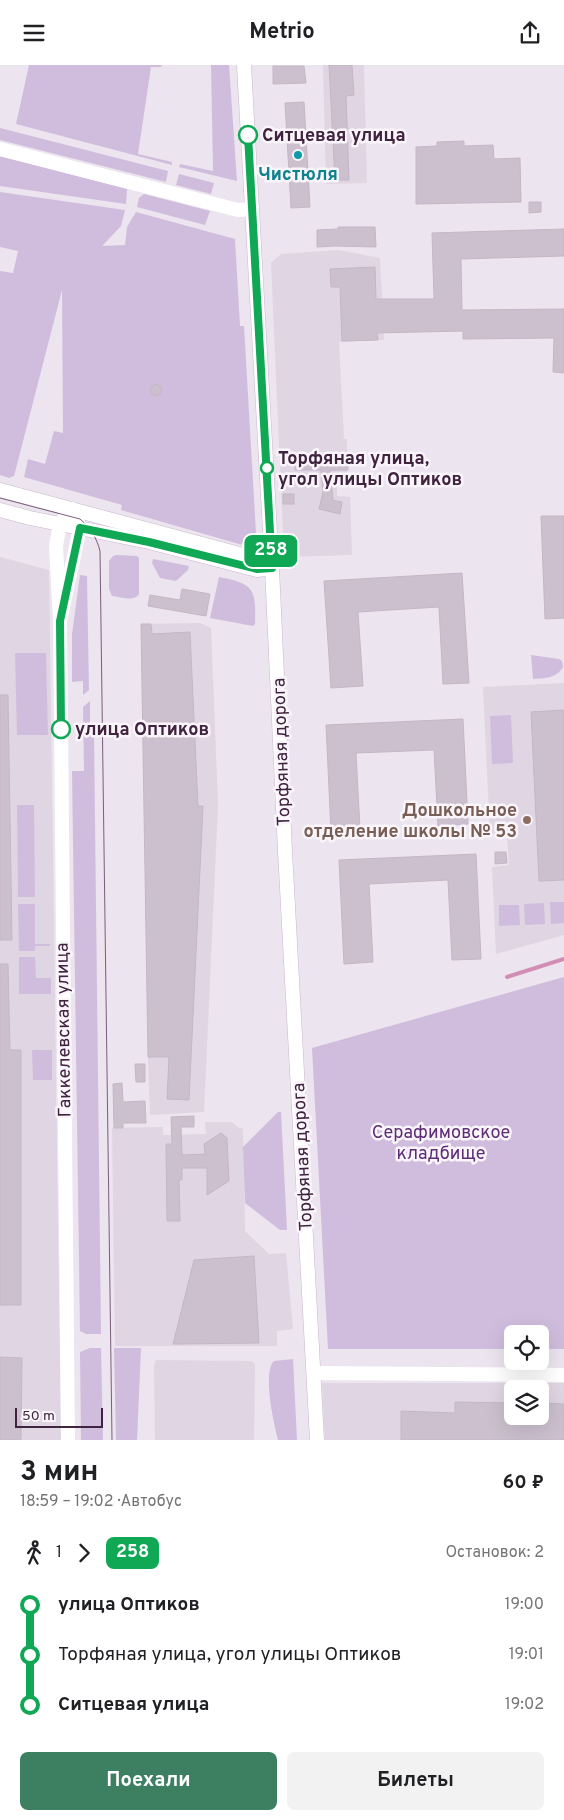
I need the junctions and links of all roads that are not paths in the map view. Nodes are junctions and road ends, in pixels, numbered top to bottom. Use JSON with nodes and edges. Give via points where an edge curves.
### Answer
{"nodes":[{"id":1,"x":244,"y":65,"type":"edge"},
{"id":2,"x":0,"y":149,"type":"edge"},
{"id":3,"x":252,"y":209,"type":"junction"},
{"id":4,"x":0,"y":490,"type":"edge"},
{"id":5,"x":72,"y":509,"type":"junction"},
{"id":6,"x":0,"y":510,"type":"edge"},
{"id":7,"x":60,"y":524,"type":"junction"},
{"id":8,"x":80,"y":528,"type":"junction"},
{"id":9,"x":272,"y":568,"type":"junction"},
{"id":10,"x":60,"y":621,"type":"junction"},
{"id":11,"x":314,"y":1373,"type":"junction"},
{"id":12,"x":564,"y":1375,"type":"edge"},
{"id":13,"x":68,"y":1440,"type":"edge"},
{"id":14,"x":318,"y":1440,"type":"edge"}],
"edges":[{"from":1,"to":3,"type":"main road","name":"Торфяная дорога"},
{"from":2,"to":3,"type":"main road","via":[[238,210]]},
{"from":3,"to":9,"type":"main road","name":"Торфяная дорога"},
{"from":4,"to":5,"type":"main road"},
{"from":5,"to":7,"type":"main road","name":"Гаккелевская улица"},
{"from":5,"to":8,"type":"main road"},
{"from":5,"to":9,"type":"main road","via":[[258,559]]},
{"from":6,"to":7,"type":"main road"},
{"from":7,"to":8,"type":"main road"},
{"from":7,"to":10,"type":"main road","name":"Гаккелевская улица","via":[[56,546]]},
{"from":8,"to":9,"type":"main road","via":[[257,569]]},
{"from":8,"to":10,"type":"main road","name":"Гаккелевская улица"},
{"from":9,"to":11,"type":"main road","name":"Торфяная дорога"},
{"from":10,"to":13,"type":"main road","name":"Гаккелевская улица"},
{"from":11,"to":12,"type":"main road"},
{"from":11,"to":14,"type":"main road","name":"Торфяная дорога"}]}
